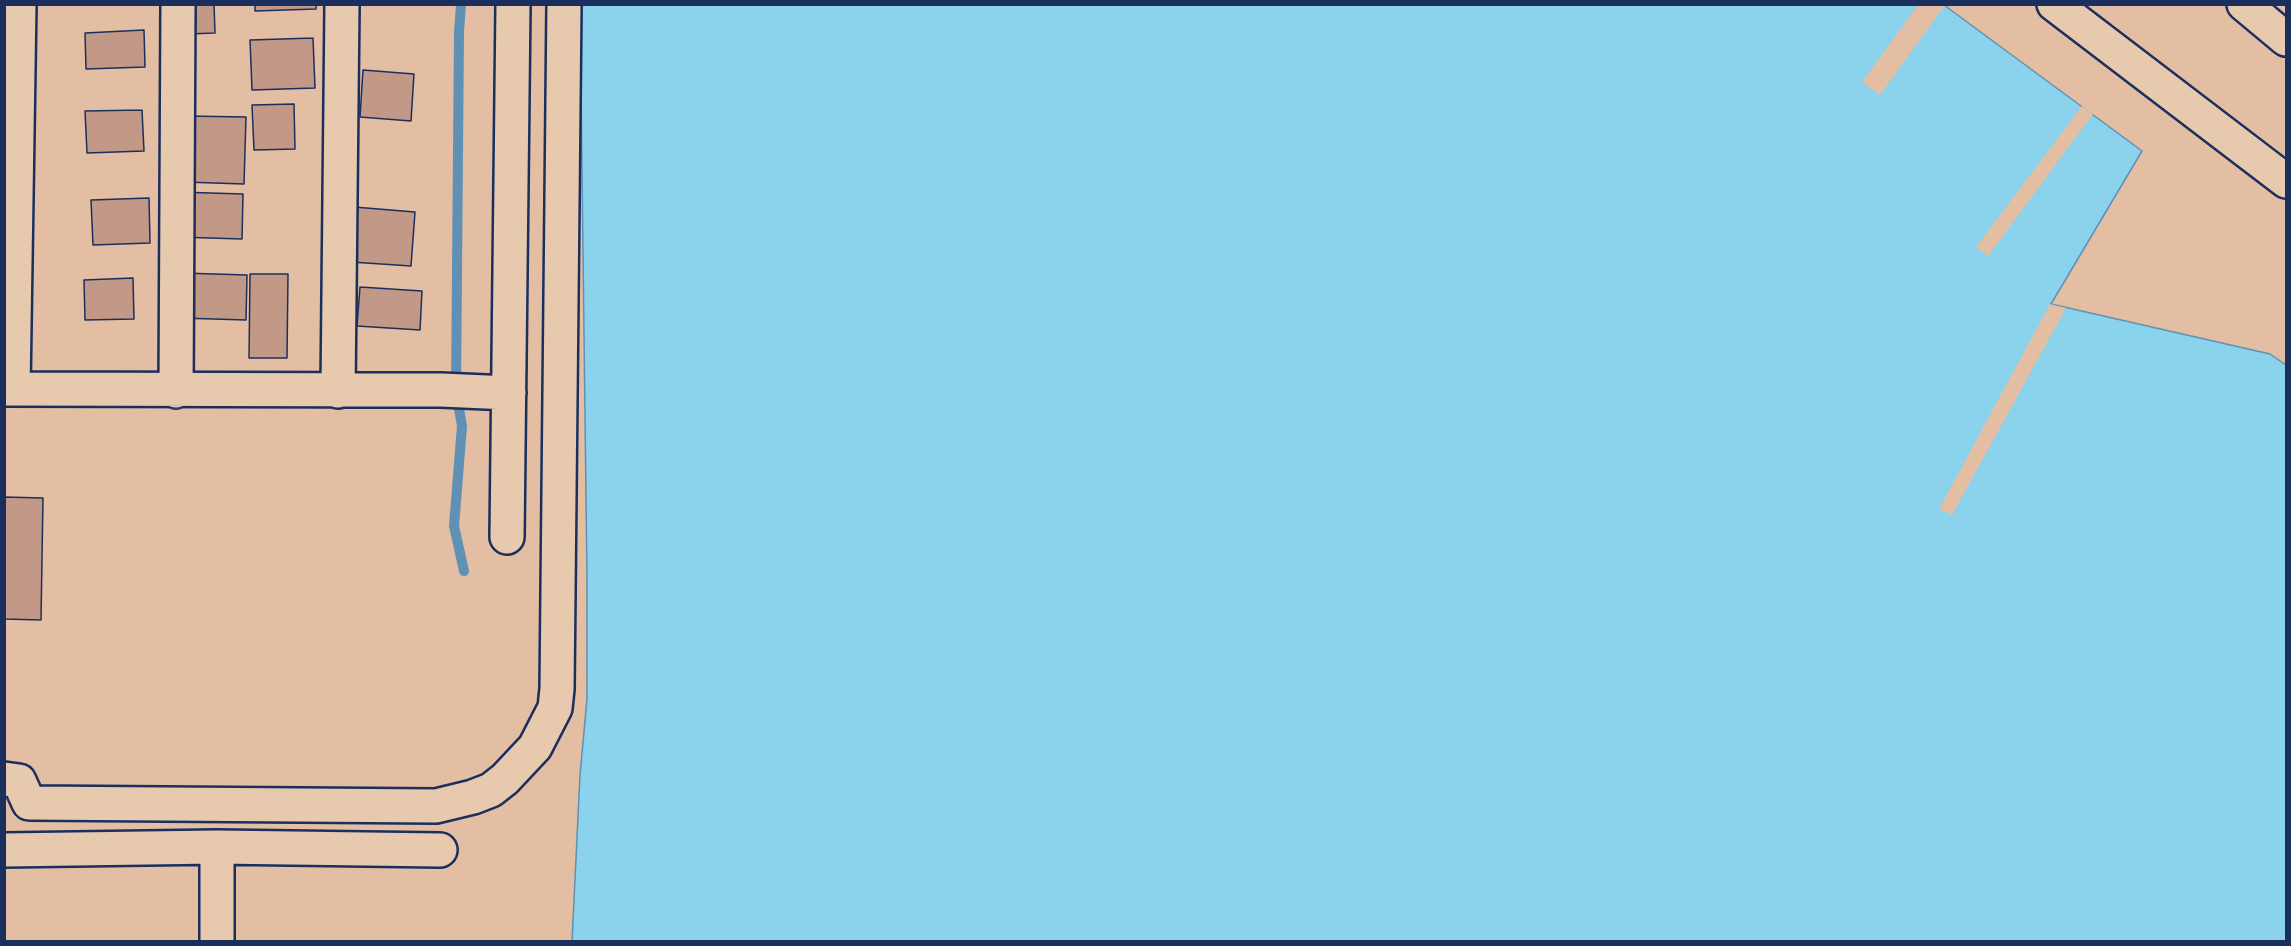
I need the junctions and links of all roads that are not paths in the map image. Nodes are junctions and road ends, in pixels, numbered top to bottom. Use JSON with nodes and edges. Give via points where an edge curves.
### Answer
{"nodes":[{"id":1,"x":19,"y":4,"type":"edge"},
{"id":2,"x":178,"y":4,"type":"edge"},
{"id":3,"x":342,"y":4,"type":"edge"},
{"id":4,"x":513,"y":4,"type":"edge"},
{"id":5,"x":564,"y":4,"type":"edge"},
{"id":6,"x":2054,"y":4,"type":"edge"},
{"id":7,"x":2244,"y":4,"type":"edge"},
{"id":8,"x":2286,"y":39,"type":"edge"},
{"id":9,"x":2286,"y":181,"type":"edge"},
{"id":10,"x":9,"y":389,"type":"edge"},
{"id":11,"x":176,"y":391,"type":"junction"},
{"id":12,"x":338,"y":391,"type":"junction"},
{"id":13,"x":495,"y":393,"type":"junction"},
{"id":14,"x":507,"y":537,"type":"dead end"},
{"id":15,"x":4,"y":779,"type":"edge"},
{"id":16,"x":217,"y":847,"type":"junction"},
{"id":17,"x":4,"y":850,"type":"edge"},
{"id":18,"x":440,"y":850,"type":"dead end"},
{"id":19,"x":217,"y":942,"type":"edge"}],
"edges":[{"from":1,"to":10,"type":"street"},
{"from":2,"to":11,"type":"street"},
{"from":3,"to":12,"type":"street"},
{"from":4,"to":13,"type":"street"},
{"from":5,"to":15,"type":"street","via":[[557,689],[555,708],[536,747],[491,789],[436,806],[29,803],[20,781]]},
{"from":6,"to":9,"type":"street"},
{"from":7,"to":8,"type":"street"},
{"from":10,"to":11,"type":"street"},
{"from":11,"to":12,"type":"street"},
{"from":12,"to":13,"type":"street"},
{"from":13,"to":14,"type":"street"},
{"from":16,"to":17,"type":"street"},
{"from":16,"to":18,"type":"street"},
{"from":16,"to":19,"type":"street"}]}
